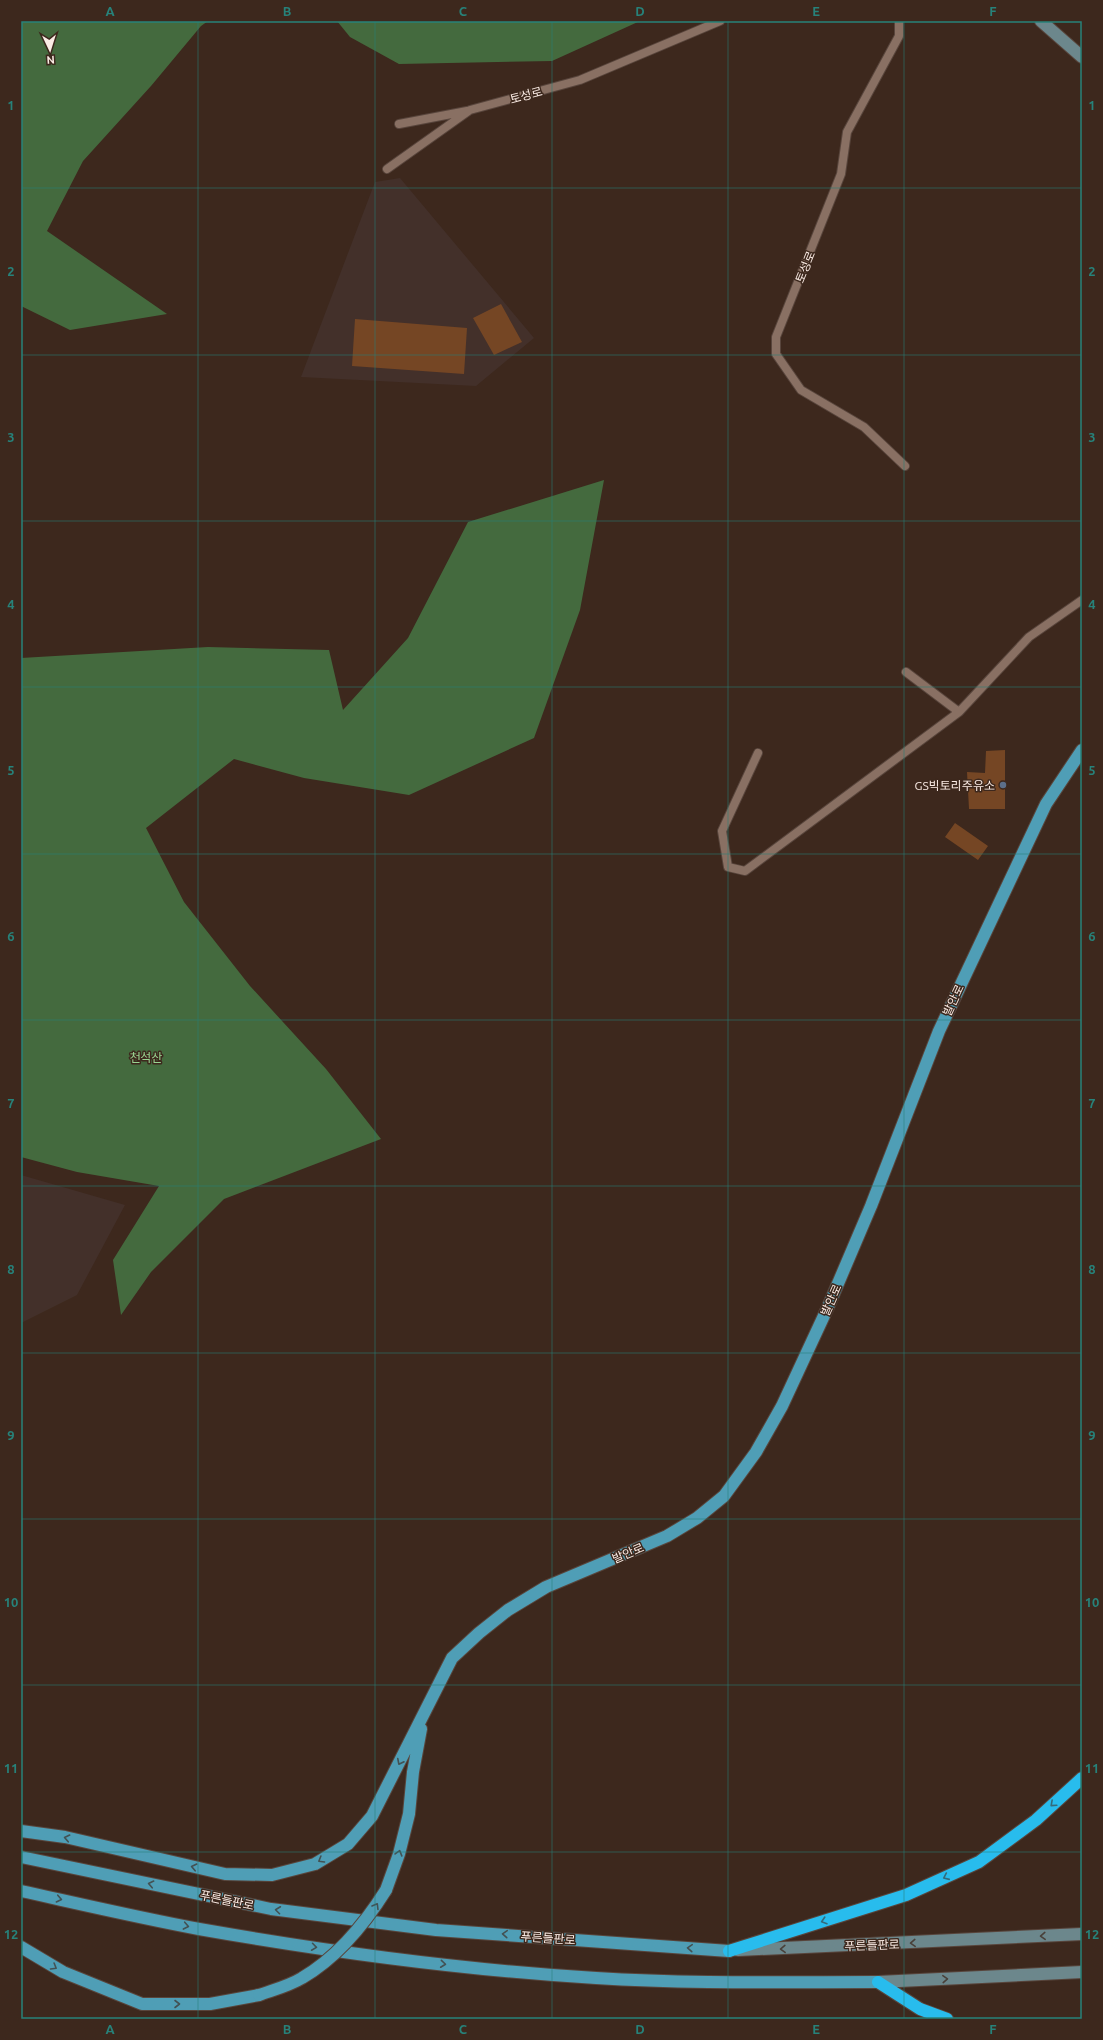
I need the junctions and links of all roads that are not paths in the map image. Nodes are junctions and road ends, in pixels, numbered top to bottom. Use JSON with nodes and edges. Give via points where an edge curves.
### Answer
{"nodes":[{"id":1,"x":720,"y":21,"type":"edge"},
{"id":2,"x":899,"y":21,"type":"edge"},
{"id":3,"x":1041,"y":21,"type":"edge"},
{"id":4,"x":1082,"y":57,"type":"edge"},
{"id":5,"x":470,"y":110,"type":"junction"},
{"id":6,"x":399,"y":124,"type":"dead end"},
{"id":7,"x":387,"y":169,"type":"dead end"},
{"id":8,"x":905,"y":466,"type":"dead end"},
{"id":9,"x":1082,"y":600,"type":"edge"},
{"id":10,"x":906,"y":672,"type":"dead end"},
{"id":11,"x":959,"y":712,"type":"junction"},
{"id":12,"x":1082,"y":750,"type":"edge"},
{"id":13,"x":758,"y":753,"type":"dead end"},
{"id":14,"x":423,"y":1714,"type":"junction"},
{"id":15,"x":1082,"y":1778,"type":"edge"},
{"id":16,"x":21,"y":1831,"type":"edge"},
{"id":17,"x":21,"y":1857,"type":"edge"},
{"id":18,"x":21,"y":1891,"type":"edge"},
{"id":19,"x":1082,"y":1934,"type":"edge"},
{"id":20,"x":21,"y":1947,"type":"edge"},
{"id":21,"x":729,"y":1951,"type":"junction"},
{"id":22,"x":1082,"y":1972,"type":"edge"},
{"id":23,"x":878,"y":1982,"type":"junction"},
{"id":24,"x":947,"y":2019,"type":"edge"}],
"edges":[{"from":1,"to":5,"type":"lane","name":"토성로","via":[[580,80]]},
{"from":2,"to":8,"type":"lane","name":"토성로","via":[[899,36],[847,132],[841,174],[776,337],[776,354],[801,390],[864,427]]},
{"from":3,"to":4,"type":"main road"},
{"from":5,"to":6,"type":"lane"},
{"from":5,"to":7,"type":"lane","name":"토성로"},
{"from":9,"to":11,"type":"lane","via":[[1029,637]]},
{"from":10,"to":11,"type":"lane"},
{"from":11,"to":13,"type":"lane","via":[[745,872],[728,868],[722,831]]},
{"from":12,"to":14,"type":"main road","name":"발안로","via":[[1046,804],[974,956],[940,1031],[828,1307],[782,1406],[756,1452],[724,1496],[697,1518],[667,1536],[546,1587],[496,1620],[452,1658]]},
{"from":14,"to":16,"type":"main road","name":"발안로","one_way":true,"via":[[372,1816],[348,1844],[315,1864],[272,1875],[225,1874],[65,1837]]},
{"from":20,"to":14,"type":"main road","one_way":true,"bridge":true,"via":[[63,1972],[142,2004],[210,2004],[259,1995],[301,1979],[335,1955],[371,1914],[386,1890],[399,1854],[409,1814]]},
{"from":15,"to":21,"type":"highway","one_way":true,"via":[[1036,1820],[979,1862],[906,1895]]},
{"from":21,"to":17,"type":"main road","name":"푸른들판로","one_way":true,"via":[[436,1930],[271,1909]]},
{"from":18,"to":23,"type":"main road","one_way":true,"via":[[157,1921],[378,1957],[596,1978]]},
{"from":19,"to":21,"type":"main road","name":"푸른들판로","one_way":true},
{"from":23,"to":22,"type":"main road","one_way":true},
{"from":23,"to":24,"type":"highway","via":[[920,2009]]}]}
